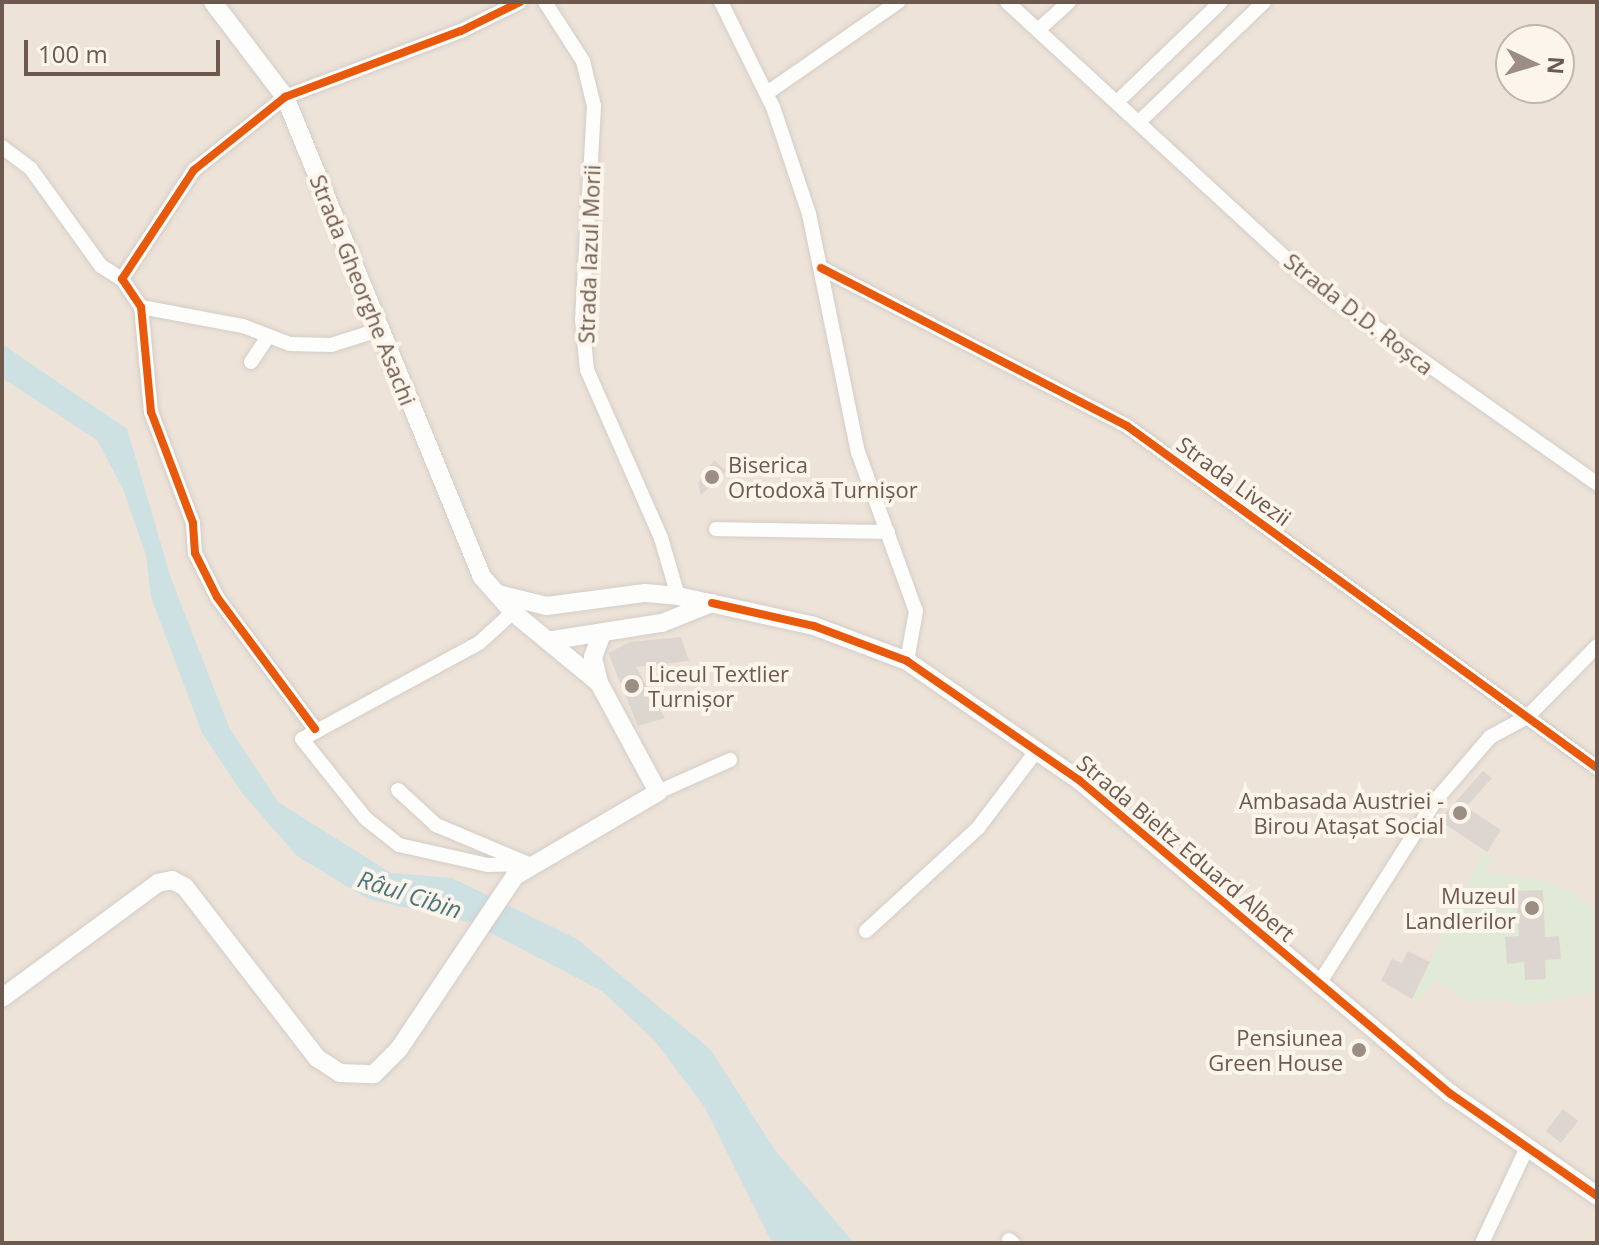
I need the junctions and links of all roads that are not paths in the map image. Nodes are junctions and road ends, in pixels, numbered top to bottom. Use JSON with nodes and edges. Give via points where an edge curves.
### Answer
{"nodes":[{"id":1,"x":213,"y":2,"type":"edge"},
{"id":2,"x":520,"y":2,"type":"edge"},
{"id":3,"x":545,"y":2,"type":"edge"},
{"id":4,"x":721,"y":2,"type":"edge"},
{"id":5,"x":898,"y":2,"type":"edge"},
{"id":6,"x":1007,"y":2,"type":"edge"},
{"id":7,"x":1069,"y":2,"type":"edge"},
{"id":8,"x":1221,"y":2,"type":"edge"},
{"id":9,"x":1264,"y":2,"type":"edge"},
{"id":10,"x":1038,"y":30,"type":"junction"},
{"id":11,"x":767,"y":93,"type":"junction"},
{"id":12,"x":285,"y":97,"type":"junction"},
{"id":13,"x":1117,"y":102,"type":"junction"},
{"id":14,"x":1139,"y":122,"type":"junction"},
{"id":15,"x":2,"y":147,"type":"edge"},
{"id":16,"x":821,"y":268,"type":"junction"},
{"id":17,"x":122,"y":279,"type":"junction"},
{"id":18,"x":141,"y":307,"type":"junction"},
{"id":19,"x":379,"y":330,"type":"junction"},
{"id":20,"x":268,"y":337,"type":"junction"},
{"id":21,"x":251,"y":362,"type":"dead end"},
{"id":22,"x":1597,"y":484,"type":"edge"},
{"id":23,"x":716,"y":529,"type":"dead end"},
{"id":24,"x":888,"y":532,"type":"junction"},
{"id":25,"x":492,"y":591,"type":"junction"},
{"id":26,"x":678,"y":596,"type":"junction"},
{"id":27,"x":712,"y":603,"type":"junction"},
{"id":28,"x":513,"y":612,"type":"junction"},
{"id":29,"x":602,"y":634,"type":"junction"},
{"id":30,"x":553,"y":640,"type":"junction"},
{"id":31,"x":1597,"y":646,"type":"edge"},
{"id":32,"x":907,"y":661,"type":"junction"},
{"id":33,"x":599,"y":683,"type":"junction"},
{"id":34,"x":1527,"y":717,"type":"junction"},
{"id":35,"x":315,"y":729,"type":"junction"},
{"id":36,"x":1038,"y":749,"type":"junction"},
{"id":37,"x":730,"y":760,"type":"dead end"},
{"id":38,"x":1597,"y":768,"type":"edge"},
{"id":39,"x":398,"y":790,"type":"dead end"},
{"id":40,"x":658,"y":792,"type":"junction"},
{"id":41,"x":436,"y":825,"type":"junction"},
{"id":42,"x":430,"y":854,"type":"junction"},
{"id":43,"x":529,"y":864,"type":"junction"},
{"id":44,"x":866,"y":931,"type":"dead end"},
{"id":45,"x":1318,"y":985,"type":"junction"},
{"id":46,"x":2,"y":998,"type":"edge"},
{"id":47,"x":1526,"y":1150,"type":"junction"},
{"id":48,"x":1597,"y":1196,"type":"edge"},
{"id":49,"x":1482,"y":1243,"type":"edge"}],
"edges":[{"from":1,"to":12,"type":"street","name":"Strada Gheorghe Asachi"},
{"from":2,"to":12,"type":"street"},
{"from":3,"to":26,"type":"street","name":"Strada Iazul Morii","via":[[583,61],[594,106],[582,319],[587,370],[656,526]]},
{"from":4,"to":11,"type":"street"},
{"from":5,"to":11,"type":"street"},
{"from":6,"to":10,"type":"street","name":"Strada D.D. Roșca"},
{"from":7,"to":10,"type":"street"},
{"from":8,"to":13,"type":"street"},
{"from":9,"to":14,"type":"street"},
{"from":10,"to":13,"type":"street","name":"Strada D.D. Roșca"},
{"from":11,"to":16,"type":"street","via":[[809,214]]},
{"from":12,"to":17,"type":"street","via":[[194,170]]},
{"from":12,"to":19,"type":"street","name":"Strada Gheorghe Asachi"},
{"from":13,"to":14,"type":"street","name":"Strada D.D. Roșca"},
{"from":14,"to":22,"type":"street","name":"Strada D.D. Roșca","via":[[1314,284]]},
{"from":15,"to":17,"type":"street","via":[[31,169],[101,266]]},
{"from":16,"to":24,"type":"street","via":[[858,452]]},
{"from":16,"to":34,"type":"street","name":"Strada Livezii","via":[[1127,426]]},
{"from":17,"to":18,"type":"street"},
{"from":18,"to":20,"type":"street"},
{"from":18,"to":35,"type":"street","via":[[151,412],[193,523],[195,553],[217,597]]},
{"from":19,"to":20,"type":"street","via":[[321,345]]},
{"from":19,"to":25,"type":"street","name":"Strada Gheorghe Asachi","via":[[473,560]]},
{"from":20,"to":21,"type":"street"},
{"from":23,"to":24,"type":"street"},
{"from":24,"to":32,"type":"street","via":[[916,611]]},
{"from":25,"to":26,"type":"street","name":"Strada Bieltz Eduard Albert","via":[[547,606],[645,593]]},
{"from":25,"to":28,"type":"street","name":"Strada Gheorghe Asachi"},
{"from":26,"to":27,"type":"street","name":"Strada Bieltz Eduard Albert"},
{"from":27,"to":29,"type":"street","via":[[662,623]]},
{"from":27,"to":32,"type":"street","name":"Strada Bieltz Eduard Albert","via":[[814,626]]},
{"from":28,"to":30,"type":"street","name":"Strada Gheorghe Asachi"},
{"from":28,"to":35,"type":"street","via":[[479,643]]},
{"from":29,"to":30,"type":"street"},
{"from":29,"to":33,"type":"street","via":[[593,657]]},
{"from":30,"to":33,"type":"street","name":"Strada Gheorghe Asachi"},
{"from":31,"to":34,"type":"street"},
{"from":32,"to":36,"type":"street","name":"Strada Bieltz Eduard Albert"},
{"from":33,"to":40,"type":"street"},
{"from":34,"to":38,"type":"street","name":"Strada Livezii"},
{"from":34,"to":45,"type":"street","via":[[1490,737],[1435,801]]},
{"from":35,"to":42,"type":"street","via":[[302,739],[386,838]]},
{"from":36,"to":44,"type":"street","via":[[978,828]]},
{"from":36,"to":45,"type":"street","name":"Strada Bieltz Eduard Albert"},
{"from":37,"to":40,"type":"street"},
{"from":39,"to":41,"type":"street"},
{"from":40,"to":43,"type":"street"},
{"from":41,"to":42,"type":"street"},
{"from":41,"to":43,"type":"street"},
{"from":42,"to":43,"type":"street","via":[[500,867]]},
{"from":43,"to":46,"type":"street","via":[[504,888],[399,1049],[374,1074],[340,1073],[317,1058],[185,887],[172,880],[158,883]]},
{"from":45,"to":47,"type":"street","name":"Strada Bieltz Eduard Albert"},
{"from":47,"to":48,"type":"street","name":"Strada Bieltz Eduard Albert"},
{"from":47,"to":49,"type":"street"}]}
